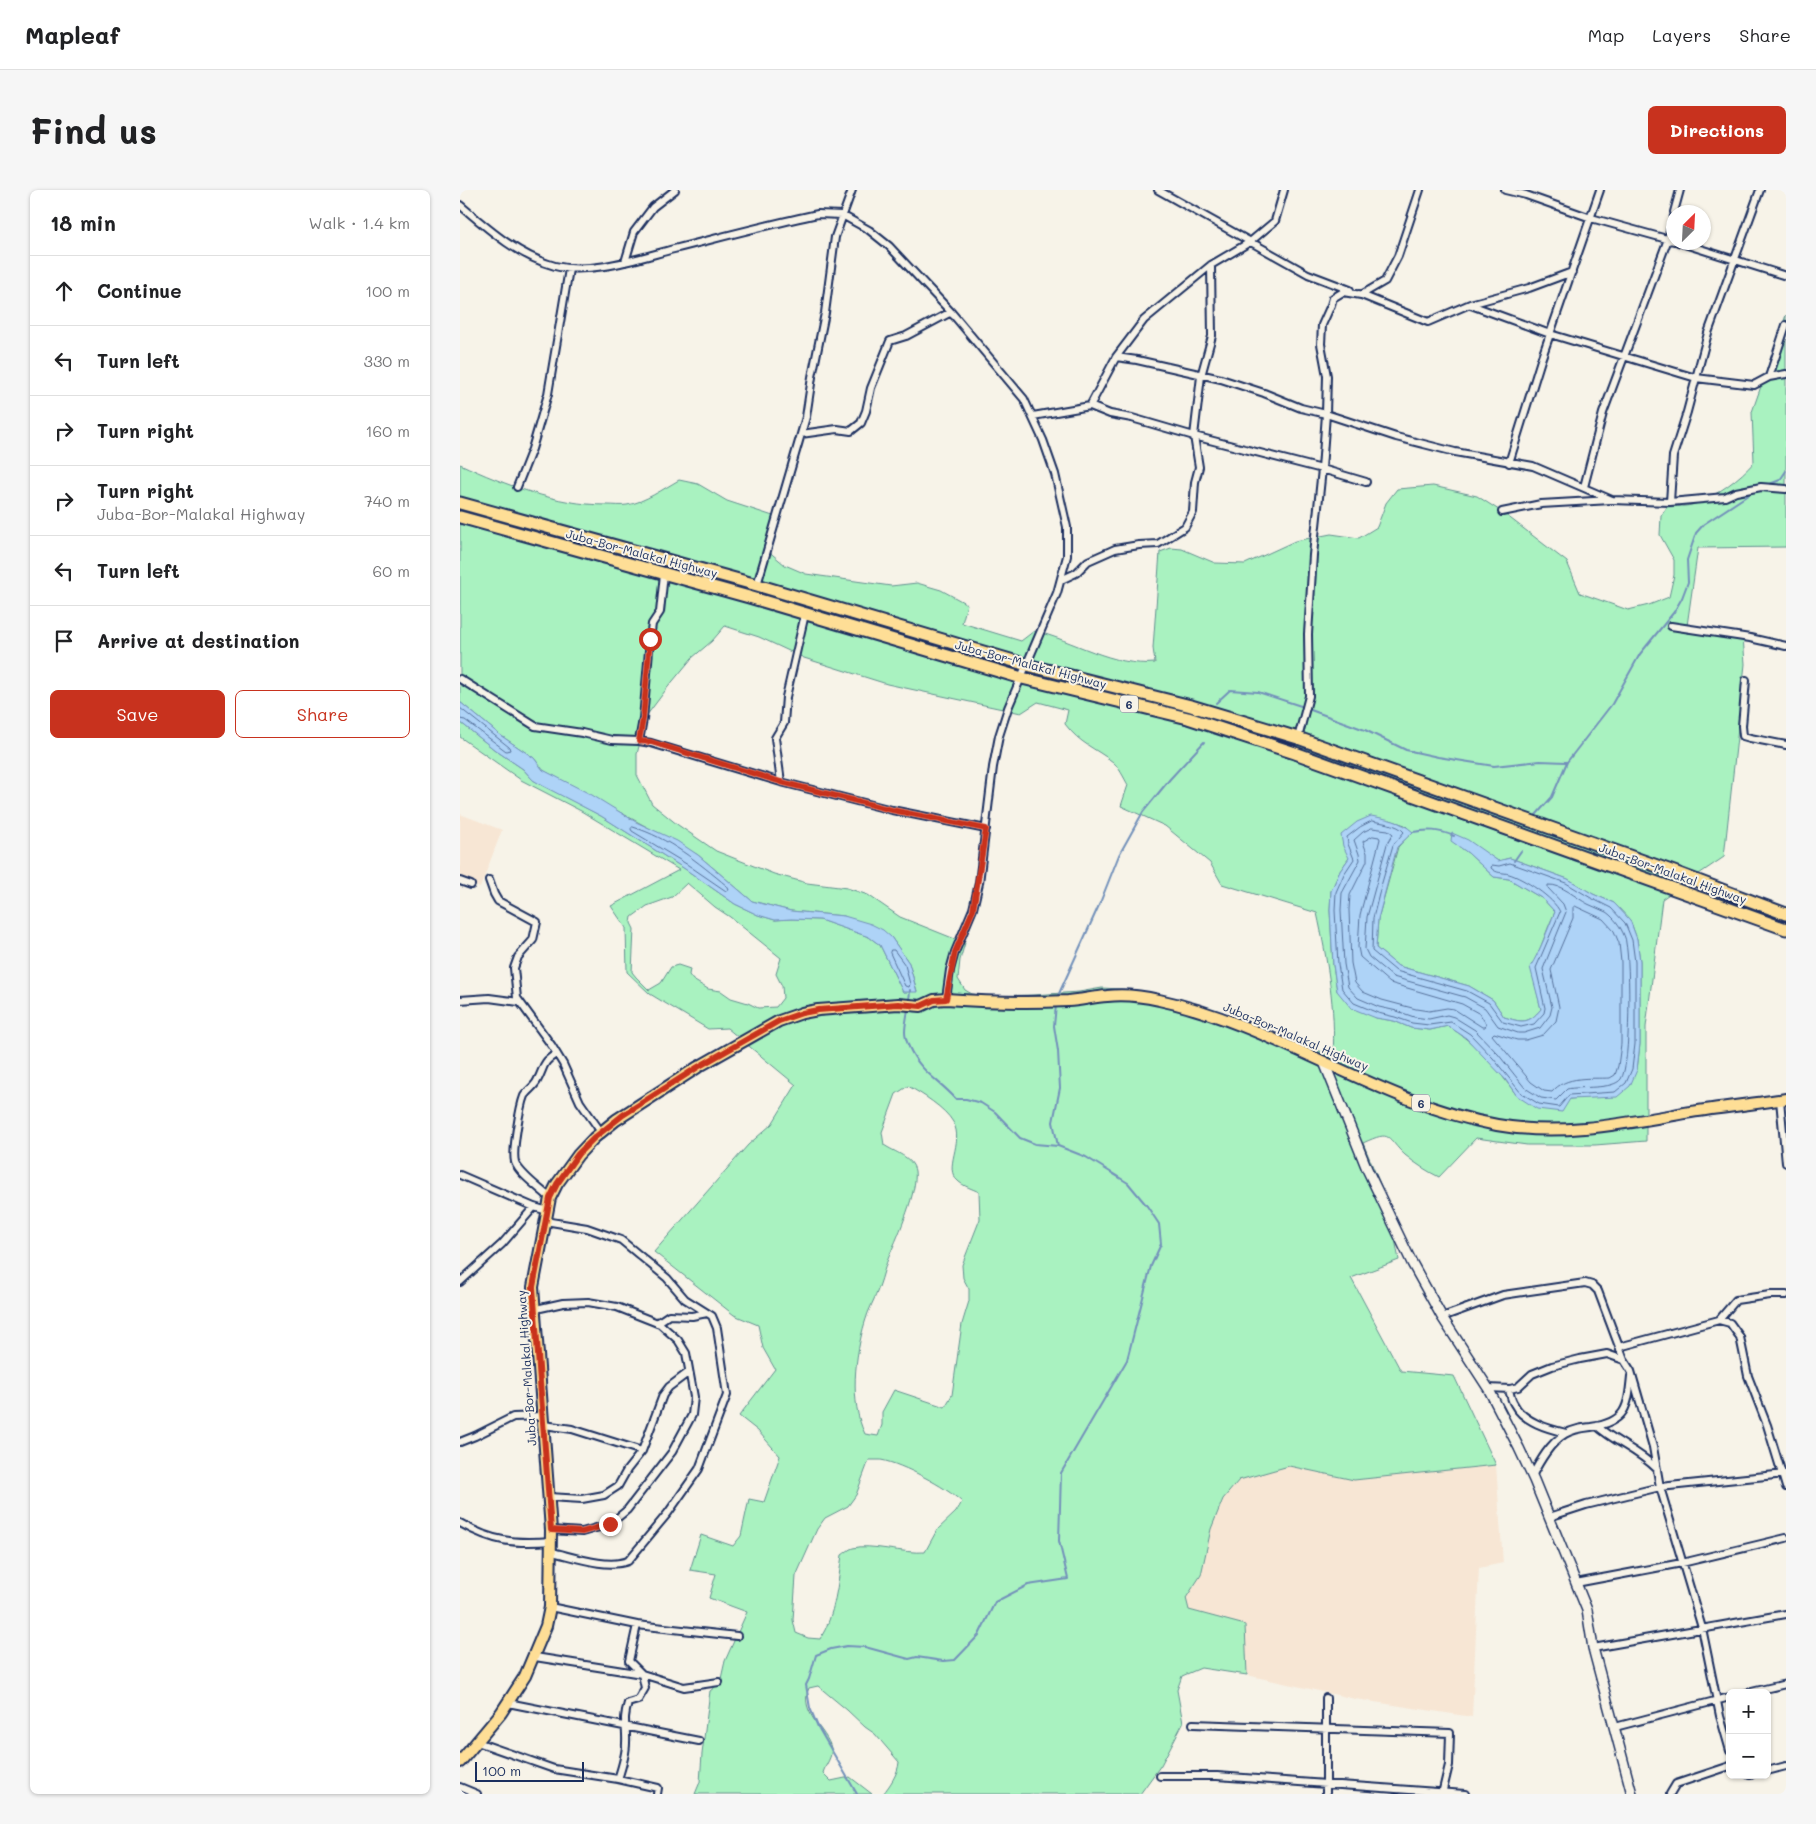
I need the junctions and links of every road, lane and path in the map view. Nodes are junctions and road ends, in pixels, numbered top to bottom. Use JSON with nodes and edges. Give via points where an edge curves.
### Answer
{"nodes":[{"id":1,"x":675,"y":190,"type":"edge"},
{"id":2,"x":852,"y":190,"type":"edge"},
{"id":3,"x":1158,"y":190,"type":"edge"},
{"id":4,"x":1284,"y":190,"type":"edge"},
{"id":5,"x":1420,"y":190,"type":"edge"},
{"id":6,"x":1505,"y":190,"type":"edge"},
{"id":7,"x":1600,"y":190,"type":"edge"},
{"id":8,"x":1680,"y":190,"type":"edge"},
{"id":9,"x":1760,"y":190,"type":"edge"},
{"id":10,"x":460,"y":205,"type":"edge"},
{"id":11,"x":1676,"y":205,"type":"edge"},
{"id":12,"x":842,"y":215,"type":"junction"},
{"id":13,"x":1591,"y":218,"type":"junction"},
{"id":14,"x":1666,"y":239,"type":"edge"},
{"id":15,"x":1250,"y":242,"type":"junction"},
{"id":16,"x":1667,"y":250,"type":"edge"},
{"id":17,"x":1704,"y":250,"type":"edge"},
{"id":18,"x":1734,"y":259,"type":"junction"},
{"id":19,"x":625,"y":262,"type":"junction"},
{"id":20,"x":1211,"y":265,"type":"junction"},
{"id":21,"x":569,"y":269,"type":"junction"},
{"id":22,"x":1572,"y":272,"type":"junction"},
{"id":23,"x":1786,"y":276,"type":"edge"},
{"id":24,"x":1361,"y":294,"type":"junction"},
{"id":25,"x":1470,"y":304,"type":"junction"},
{"id":26,"x":951,"y":312,"type":"junction"},
{"id":27,"x":1786,"y":325,"type":"edge"},
{"id":28,"x":1550,"y":334,"type":"junction"},
{"id":29,"x":1624,"y":355,"type":"junction"},
{"id":30,"x":1116,"y":357,"type":"junction"},
{"id":31,"x":1786,"y":374,"type":"edge"},
{"id":32,"x":1201,"y":376,"type":"junction"},
{"id":33,"x":1768,"y":377,"type":"junction"},
{"id":34,"x":1696,"y":378,"type":"junction"},
{"id":35,"x":1090,"y":406,"type":"junction"},
{"id":36,"x":1326,"y":414,"type":"junction"},
{"id":37,"x":801,"y":434,"type":"junction"},
{"id":38,"x":1194,"y":436,"type":"junction"},
{"id":39,"x":1509,"y":463,"type":"junction"},
{"id":40,"x":1322,"y":469,"type":"junction"},
{"id":41,"x":1366,"y":482,"type":"dead end"},
{"id":42,"x":517,"y":487,"type":"dead end"},
{"id":43,"x":1584,"y":487,"type":"junction"},
{"id":44,"x":1786,"y":488,"type":"edge"},
{"id":45,"x":1612,"y":500,"type":"junction"},
{"id":46,"x":1670,"y":502,"type":"junction"},
{"id":47,"x":460,"y":503,"type":"edge"},
{"id":48,"x":1502,"y":512,"type":"dead end"},
{"id":49,"x":460,"y":517,"type":"edge"},
{"id":50,"x":664,"y":574,"type":"junction"},
{"id":51,"x":1061,"y":580,"type":"junction"},
{"id":52,"x":757,"y":585,"type":"junction"},
{"id":53,"x":804,"y":614,"type":"junction"},
{"id":54,"x":1671,"y":626,"type":"dead end"},
{"id":55,"x":1786,"y":646,"type":"edge"},
{"id":56,"x":1027,"y":665,"type":"junction"},
{"id":57,"x":1022,"y":678,"type":"junction"},
{"id":58,"x":460,"y":679,"type":"edge"},
{"id":59,"x":1746,"y":680,"type":"dead end"},
{"id":60,"x":1298,"y":738,"type":"junction"},
{"id":61,"x":639,"y":741,"type":"junction"},
{"id":62,"x":1786,"y":744,"type":"edge"},
{"id":63,"x":781,"y":782,"type":"junction"},
{"id":64,"x":986,"y":829,"type":"junction"},
{"id":65,"x":489,"y":880,"type":"dead end"},
{"id":66,"x":460,"y":881,"type":"edge"},
{"id":67,"x":471,"y":885,"type":"dead end"},
{"id":68,"x":1786,"y":914,"type":"edge"},
{"id":69,"x":1786,"y":929,"type":"edge"},
{"id":70,"x":946,"y":999,"type":"junction"},
{"id":71,"x":460,"y":1000,"type":"edge"},
{"id":72,"x":519,"y":1002,"type":"junction"},
{"id":73,"x":556,"y":1054,"type":"junction"},
{"id":74,"x":1324,"y":1062,"type":"junction"},
{"id":75,"x":1783,"y":1100,"type":"edge"},
{"id":76,"x":601,"y":1132,"type":"junction"},
{"id":77,"x":1786,"y":1163,"type":"edge"},
{"id":78,"x":460,"y":1175,"type":"edge"},
{"id":79,"x":550,"y":1198,"type":"junction"},
{"id":80,"x":534,"y":1207,"type":"junction"},
{"id":81,"x":547,"y":1216,"type":"junction"},
{"id":82,"x":460,"y":1282,"type":"edge"},
{"id":83,"x":1786,"y":1295,"type":"edge"},
{"id":84,"x":536,"y":1309,"type":"junction"},
{"id":85,"x":707,"y":1313,"type":"junction"},
{"id":86,"x":1442,"y":1317,"type":"junction"},
{"id":87,"x":1719,"y":1320,"type":"junction"},
{"id":88,"x":657,"y":1323,"type":"junction"},
{"id":89,"x":1619,"y":1347,"type":"junction"},
{"id":90,"x":1624,"y":1360,"type":"junction"},
{"id":91,"x":689,"y":1372,"type":"junction"},
{"id":92,"x":1631,"y":1372,"type":"junction"},
{"id":93,"x":1488,"y":1388,"type":"junction"},
{"id":94,"x":1509,"y":1389,"type":"junction"},
{"id":95,"x":543,"y":1420,"type":"junction"},
{"id":96,"x":1597,"y":1426,"type":"junction"},
{"id":97,"x":1566,"y":1433,"type":"junction"},
{"id":98,"x":460,"y":1442,"type":"edge"},
{"id":99,"x":642,"y":1451,"type":"junction"},
{"id":100,"x":1656,"y":1469,"type":"junction"},
{"id":101,"x":1784,"y":1474,"type":"edge"},
{"id":102,"x":1532,"y":1476,"type":"junction"},
{"id":103,"x":1660,"y":1487,"type":"junction"},
{"id":104,"x":1786,"y":1487,"type":"edge"},
{"id":105,"x":549,"y":1497,"type":"junction"},
{"id":106,"x":1549,"y":1517,"type":"junction"},
{"id":107,"x":460,"y":1523,"type":"edge"},
{"id":108,"x":551,"y":1530,"type":"junction"},
{"id":109,"x":1786,"y":1538,"type":"edge"},
{"id":110,"x":552,"y":1541,"type":"junction"},
{"id":111,"x":552,"y":1552,"type":"junction"},
{"id":112,"x":1682,"y":1563,"type":"junction"},
{"id":113,"x":1576,"y":1583,"type":"junction"},
{"id":114,"x":550,"y":1606,"type":"junction"},
{"id":115,"x":1786,"y":1614,"type":"edge"},
{"id":116,"x":637,"y":1625,"type":"junction"},
{"id":117,"x":1702,"y":1628,"type":"junction"},
{"id":118,"x":737,"y":1636,"type":"dead end"},
{"id":119,"x":1593,"y":1648,"type":"junction"},
{"id":120,"x":534,"y":1657,"type":"junction"},
{"id":121,"x":642,"y":1674,"type":"junction"},
{"id":122,"x":719,"y":1682,"type":"dead end"},
{"id":123,"x":1786,"y":1684,"type":"edge"},
{"id":124,"x":1764,"y":1689,"type":"edge"},
{"id":125,"x":1326,"y":1698,"type":"dead end"},
{"id":126,"x":1726,"y":1698,"type":"edge"},
{"id":127,"x":1716,"y":1700,"type":"junction"},
{"id":128,"x":508,"y":1703,"type":"junction"},
{"id":129,"x":1193,"y":1724,"type":"dead end"},
{"id":130,"x":625,"y":1727,"type":"junction"},
{"id":131,"x":1615,"y":1727,"type":"junction"},
{"id":132,"x":1326,"y":1730,"type":"junction"},
{"id":133,"x":1726,"y":1736,"type":"edge"},
{"id":134,"x":699,"y":1741,"type":"dead end"},
{"id":135,"x":477,"y":1742,"type":"junction"},
{"id":136,"x":460,"y":1762,"type":"edge"},
{"id":137,"x":1786,"y":1766,"type":"edge"},
{"id":138,"x":1726,"y":1767,"type":"edge"},
{"id":139,"x":1771,"y":1770,"type":"edge"},
{"id":140,"x":1160,"y":1776,"type":"dead end"},
{"id":141,"x":618,"y":1779,"type":"junction"},
{"id":142,"x":1326,"y":1785,"type":"junction"},
{"id":143,"x":460,"y":1787,"type":"edge"},
{"id":144,"x":1442,"y":1793,"type":"edge"},
{"id":145,"x":477,"y":1794,"type":"edge"},
{"id":146,"x":657,"y":1794,"type":"edge"},
{"id":147,"x":1326,"y":1794,"type":"edge"},
{"id":148,"x":1466,"y":1794,"type":"edge"},
{"id":149,"x":1632,"y":1794,"type":"edge"},
{"id":150,"x":1670,"y":1794,"type":"edge"}],
"edges":[{"from":1,"to":19,"type":"street","via":[[653,207],[634,232]]},
{"from":2,"to":12,"type":"street"},
{"from":3,"to":15,"type":"street"},
{"from":4,"to":15,"type":"street","via":[[1275,221]]},
{"from":5,"to":24,"type":"street","via":[[1398,256],[1385,281]]},
{"from":6,"to":13,"type":"street"},
{"from":7,"to":13,"type":"street"},
{"from":8,"to":11,"type":"street"},
{"from":9,"to":18,"type":"street"},
{"from":10,"to":21,"type":"street","via":[[504,241],[535,258]]},
{"from":12,"to":19,"type":"street","via":[[818,214]]},
{"from":12,"to":26,"type":"street","via":[[889,246]]},
{"from":12,"to":37,"type":"street","via":[[835,237],[825,313]]},
{"from":13,"to":14,"type":"street"},
{"from":13,"to":22,"type":"street"},
{"from":15,"to":20,"type":"street"},
{"from":15,"to":24,"type":"street","via":[[1308,274]]},
{"from":16,"to":29,"type":"street"},
{"from":17,"to":18,"type":"street"},
{"from":18,"to":23,"type":"street"},
{"from":18,"to":34,"type":"street"},
{"from":19,"to":21,"type":"street"},
{"from":20,"to":30,"type":"street","via":[[1144,320]]},
{"from":20,"to":32,"type":"street","via":[[1212,336]]},
{"from":21,"to":42,"type":"street","via":[[548,394]]},
{"from":22,"to":25,"type":"street"},
{"from":22,"to":28,"type":"street"},
{"from":24,"to":25,"type":"street","via":[[1428,322]]},
{"from":24,"to":36,"type":"street","via":[[1343,292],[1333,298],[1322,325]]},
{"from":25,"to":28,"type":"street"},
{"from":26,"to":35,"type":"street","via":[[982,345],[1033,416]]},
{"from":26,"to":37,"type":"street","via":[[890,341],[861,424],[851,431],[837,429]]},
{"from":26,"to":51,"type":"street","via":[[1024,399],[1044,440],[1068,527],[1067,556]]},
{"from":27,"to":33,"type":"street"},
{"from":28,"to":29,"type":"street"},
{"from":28,"to":39,"type":"street"},
{"from":29,"to":34,"type":"street"},
{"from":29,"to":43,"type":"street","via":[[1603,413]]},
{"from":30,"to":32,"type":"street"},
{"from":30,"to":35,"type":"street"},
{"from":31,"to":33,"type":"street"},
{"from":32,"to":36,"type":"street","via":[[1264,392],[1301,408]]},
{"from":32,"to":38,"type":"street"},
{"from":33,"to":34,"type":"street","via":[[1754,385]]},
{"from":34,"to":46,"type":"street","via":[[1673,456]]},
{"from":35,"to":38,"type":"street"},
{"from":36,"to":39,"type":"street","via":[[1455,452]]},
{"from":36,"to":40,"type":"street"},
{"from":37,"to":52,"type":"street"},
{"from":38,"to":40,"type":"street"},
{"from":38,"to":51,"type":"street","via":[[1199,467],[1193,512],[1185,527],[1158,544],[1116,549],[1088,561],[1076,573]]},
{"from":39,"to":43,"type":"street","via":[[1533,466]]},
{"from":40,"to":41,"type":"street"},
{"from":40,"to":60,"type":"street","via":[[1308,634],[1309,696]]},
{"from":43,"to":45,"type":"street"},
{"from":44,"to":46,"type":"street","via":[[1761,487],[1725,497]]},
{"from":45,"to":46,"type":"street"},
{"from":45,"to":48,"type":"street","via":[[1541,504]]},
{"from":47,"to":52,"type":"highway","name":"Juba-Bor-Malakal Highway","number":"6"},
{"from":49,"to":50,"type":"highway","name":"Juba-Bor-Malakal Highway","number":"6"},
{"from":50,"to":53,"type":"highway","name":"Juba-Bor-Malakal Highway","number":"6"},
{"from":50,"to":61,"type":"street","via":[[660,612],[652,624]]},
{"from":51,"to":56,"type":"street"},
{"from":52,"to":56,"type":"highway","name":"Juba-Bor-Malakal Highway","number":"6"},
{"from":53,"to":57,"type":"highway","name":"Juba-Bor-Malakal Highway","number":"6"},
{"from":53,"to":63,"type":"street","via":[[786,697],[784,723],[775,738]]},
{"from":54,"to":55,"type":"street"},
{"from":56,"to":57,"type":"street"},
{"from":56,"to":60,"type":"highway","name":"Juba-Bor-Malakal Highway","number":"6","via":[[1191,706]]},
{"from":57,"to":64,"type":"street","via":[[999,736]]},
{"from":57,"to":69,"type":"highway","name":"Juba-Bor-Malakal Highway","number":"6","via":[[1188,718],[1295,753]]},
{"from":58,"to":61,"type":"street","via":[[535,726],[612,740]]},
{"from":59,"to":62,"type":"street","via":[[1743,736]]},
{"from":60,"to":68,"type":"highway","name":"Juba-Bor-Malakal Highway","number":"6"},
{"from":61,"to":63,"type":"street"},
{"from":63,"to":64,"type":"street"},
{"from":64,"to":70,"type":"street","via":[[973,910],[955,952]]},
{"from":65,"to":72,"type":"street","via":[[498,900],[537,922],[533,940],[514,968]]},
{"from":66,"to":67,"type":"street"},
{"from":70,"to":74,"type":"main road","name":"Juba-Bor-Malakal Highway","number":"6","via":[[1042,1002],[1125,995],[1158,999],[1219,1017]]},
{"from":70,"to":76,"type":"main road","name":"Juba-Bor-Malakal Highway","number":"6","via":[[921,1006],[898,1004],[818,1010],[779,1021],[698,1067]]},
{"from":71,"to":72,"type":"street","via":[[489,998]]},
{"from":72,"to":73,"type":"street"},
{"from":73,"to":76,"type":"street","via":[[580,1102]]},
{"from":73,"to":79,"type":"street","via":[[547,1060],[537,1082],[524,1097],[514,1150],[515,1162],[521,1171]]},
{"from":74,"to":75,"type":"main road","name":"Juba-Bor-Malakal Highway","number":"6","via":[[1448,1113],[1519,1128],[1594,1128]]},
{"from":74,"to":86,"type":"street","via":[[1367,1169]]},
{"from":75,"to":77,"type":"street"},
{"from":76,"to":79,"type":"main road","name":"Juba-Bor-Malakal Highway","number":"6","via":[[578,1154]]},
{"from":78,"to":80,"type":"street"},
{"from":79,"to":81,"type":"main road","name":"Juba-Bor-Malakal Highway","number":"6"},
{"from":80,"to":81,"type":"street"},
{"from":80,"to":82,"type":"street","via":[[502,1244]]},
{"from":81,"to":84,"type":"main road","name":"Juba-Bor-Malakal Highway","number":"6","via":[[533,1287]]},
{"from":81,"to":85,"type":"street","via":[[621,1240],[668,1278],[686,1299]]},
{"from":83,"to":87,"type":"street","via":[[1770,1294],[1736,1300]]},
{"from":84,"to":88,"type":"street","via":[[564,1302],[588,1302],[617,1307]]},
{"from":84,"to":95,"type":"main road","name":"Juba-Bor-Malakal Highway","number":"6"},
{"from":85,"to":88,"type":"street","via":[[669,1316]]},
{"from":85,"to":111,"type":"street","via":[[717,1328],[726,1395],[699,1469],[685,1491],[628,1560],[619,1564],[589,1561]]},
{"from":86,"to":89,"type":"street","via":[[1503,1295],[1586,1283],[1598,1291]]},
{"from":86,"to":93,"type":"street"},
{"from":87,"to":89,"type":"street"},
{"from":87,"to":101,"type":"street","via":[[1730,1323],[1740,1337],[1748,1376]]},
{"from":88,"to":91,"type":"street","via":[[678,1340],[686,1353]]},
{"from":89,"to":90,"type":"street"},
{"from":90,"to":92,"type":"street"},
{"from":90,"to":94,"type":"street","via":[[1607,1354],[1552,1366]]},
{"from":91,"to":99,"type":"street","via":[[663,1395]]},
{"from":91,"to":108,"type":"street","via":[[694,1398],[692,1415],[672,1452],[627,1510],[610,1524],[582,1532]]},
{"from":92,"to":96,"type":"street","via":[[1623,1413],[1613,1422]]},
{"from":92,"to":100,"type":"street","via":[[1653,1447]]},
{"from":93,"to":94,"type":"street"},
{"from":93,"to":102,"type":"street"},
{"from":94,"to":97,"type":"street","via":[[1514,1405],[1522,1414],[1539,1425]]},
{"from":95,"to":98,"type":"street","via":[[513,1417]]},
{"from":95,"to":99,"type":"street"},
{"from":95,"to":105,"type":"main road","name":"Juba-Bor-Malakal Highway","number":"6"},
{"from":96,"to":97,"type":"street"},
{"from":96,"to":100,"type":"street","via":[[1645,1457]]},
{"from":97,"to":102,"type":"street","via":[[1542,1458]]},
{"from":99,"to":105,"type":"street","via":[[618,1486],[604,1495],[582,1499]]},
{"from":100,"to":103,"type":"street"},
{"from":101,"to":103,"type":"street"},
{"from":101,"to":104,"type":"street"},
{"from":102,"to":106,"type":"street"},
{"from":103,"to":106,"type":"street"},
{"from":103,"to":112,"type":"street"},
{"from":105,"to":108,"type":"main road","name":"Juba-Bor-Malakal Highway","number":"6"},
{"from":106,"to":113,"type":"street"},
{"from":107,"to":110,"type":"street","via":[[500,1540],[524,1543]]},
{"from":108,"to":110,"type":"main road","name":"Juba-Bor-Malakal Highway","number":"6"},
{"from":109,"to":112,"type":"street"},
{"from":110,"to":111,"type":"main road","name":"Juba-Bor-Malakal Highway","number":"6"},
{"from":111,"to":114,"type":"main road","name":"Juba-Bor-Malakal Highway","number":"6"},
{"from":112,"to":113,"type":"street"},
{"from":112,"to":117,"type":"street"},
{"from":113,"to":119,"type":"street","via":[[1587,1610]]},
{"from":114,"to":116,"type":"street"},
{"from":114,"to":120,"type":"main road","name":"Juba-Bor-Malakal Highway","number":"6"},
{"from":115,"to":117,"type":"street"},
{"from":116,"to":118,"type":"street"},
{"from":116,"to":121,"type":"street","via":[[629,1661]]},
{"from":117,"to":119,"type":"street"},
{"from":117,"to":127,"type":"street"},
{"from":119,"to":131,"type":"street"},
{"from":120,"to":121,"type":"street"},
{"from":120,"to":128,"type":"main road","name":"Juba-Bor-Malakal Highway","number":"6"},
{"from":121,"to":122,"type":"street","via":[[684,1686]]},
{"from":121,"to":130,"type":"street","via":[[645,1688],[638,1700],[628,1703]]},
{"from":123,"to":124,"type":"street"},
{"from":125,"to":132,"type":"street"},
{"from":126,"to":127,"type":"street"},
{"from":127,"to":131,"type":"street"},
{"from":127,"to":133,"type":"street"},
{"from":128,"to":130,"type":"street"},
{"from":128,"to":135,"type":"main road","name":"Juba-Bor-Malakal Highway","number":"6"},
{"from":129,"to":132,"type":"street"},
{"from":130,"to":134,"type":"street"},
{"from":130,"to":141,"type":"street","via":[[624,1762]]},
{"from":131,"to":149,"type":"street"},
{"from":132,"to":142,"type":"street"},
{"from":132,"to":144,"type":"street","via":[[1450,1733],[1449,1764]]},
{"from":135,"to":136,"type":"main road","name":"Juba-Bor-Malakal Highway","number":"6"},
{"from":135,"to":141,"type":"street","via":[[554,1769]]},
{"from":137,"to":139,"type":"street"},
{"from":138,"to":150,"type":"street","via":[[1676,1784]]},
{"from":140,"to":142,"type":"street","via":[[1217,1776]]},
{"from":141,"to":146,"type":"street","via":[[658,1788]]},
{"from":142,"to":144,"type":"street"},
{"from":142,"to":147,"type":"street"},
{"from":143,"to":145,"type":"street"},
{"from":144,"to":148,"type":"street"}]}
